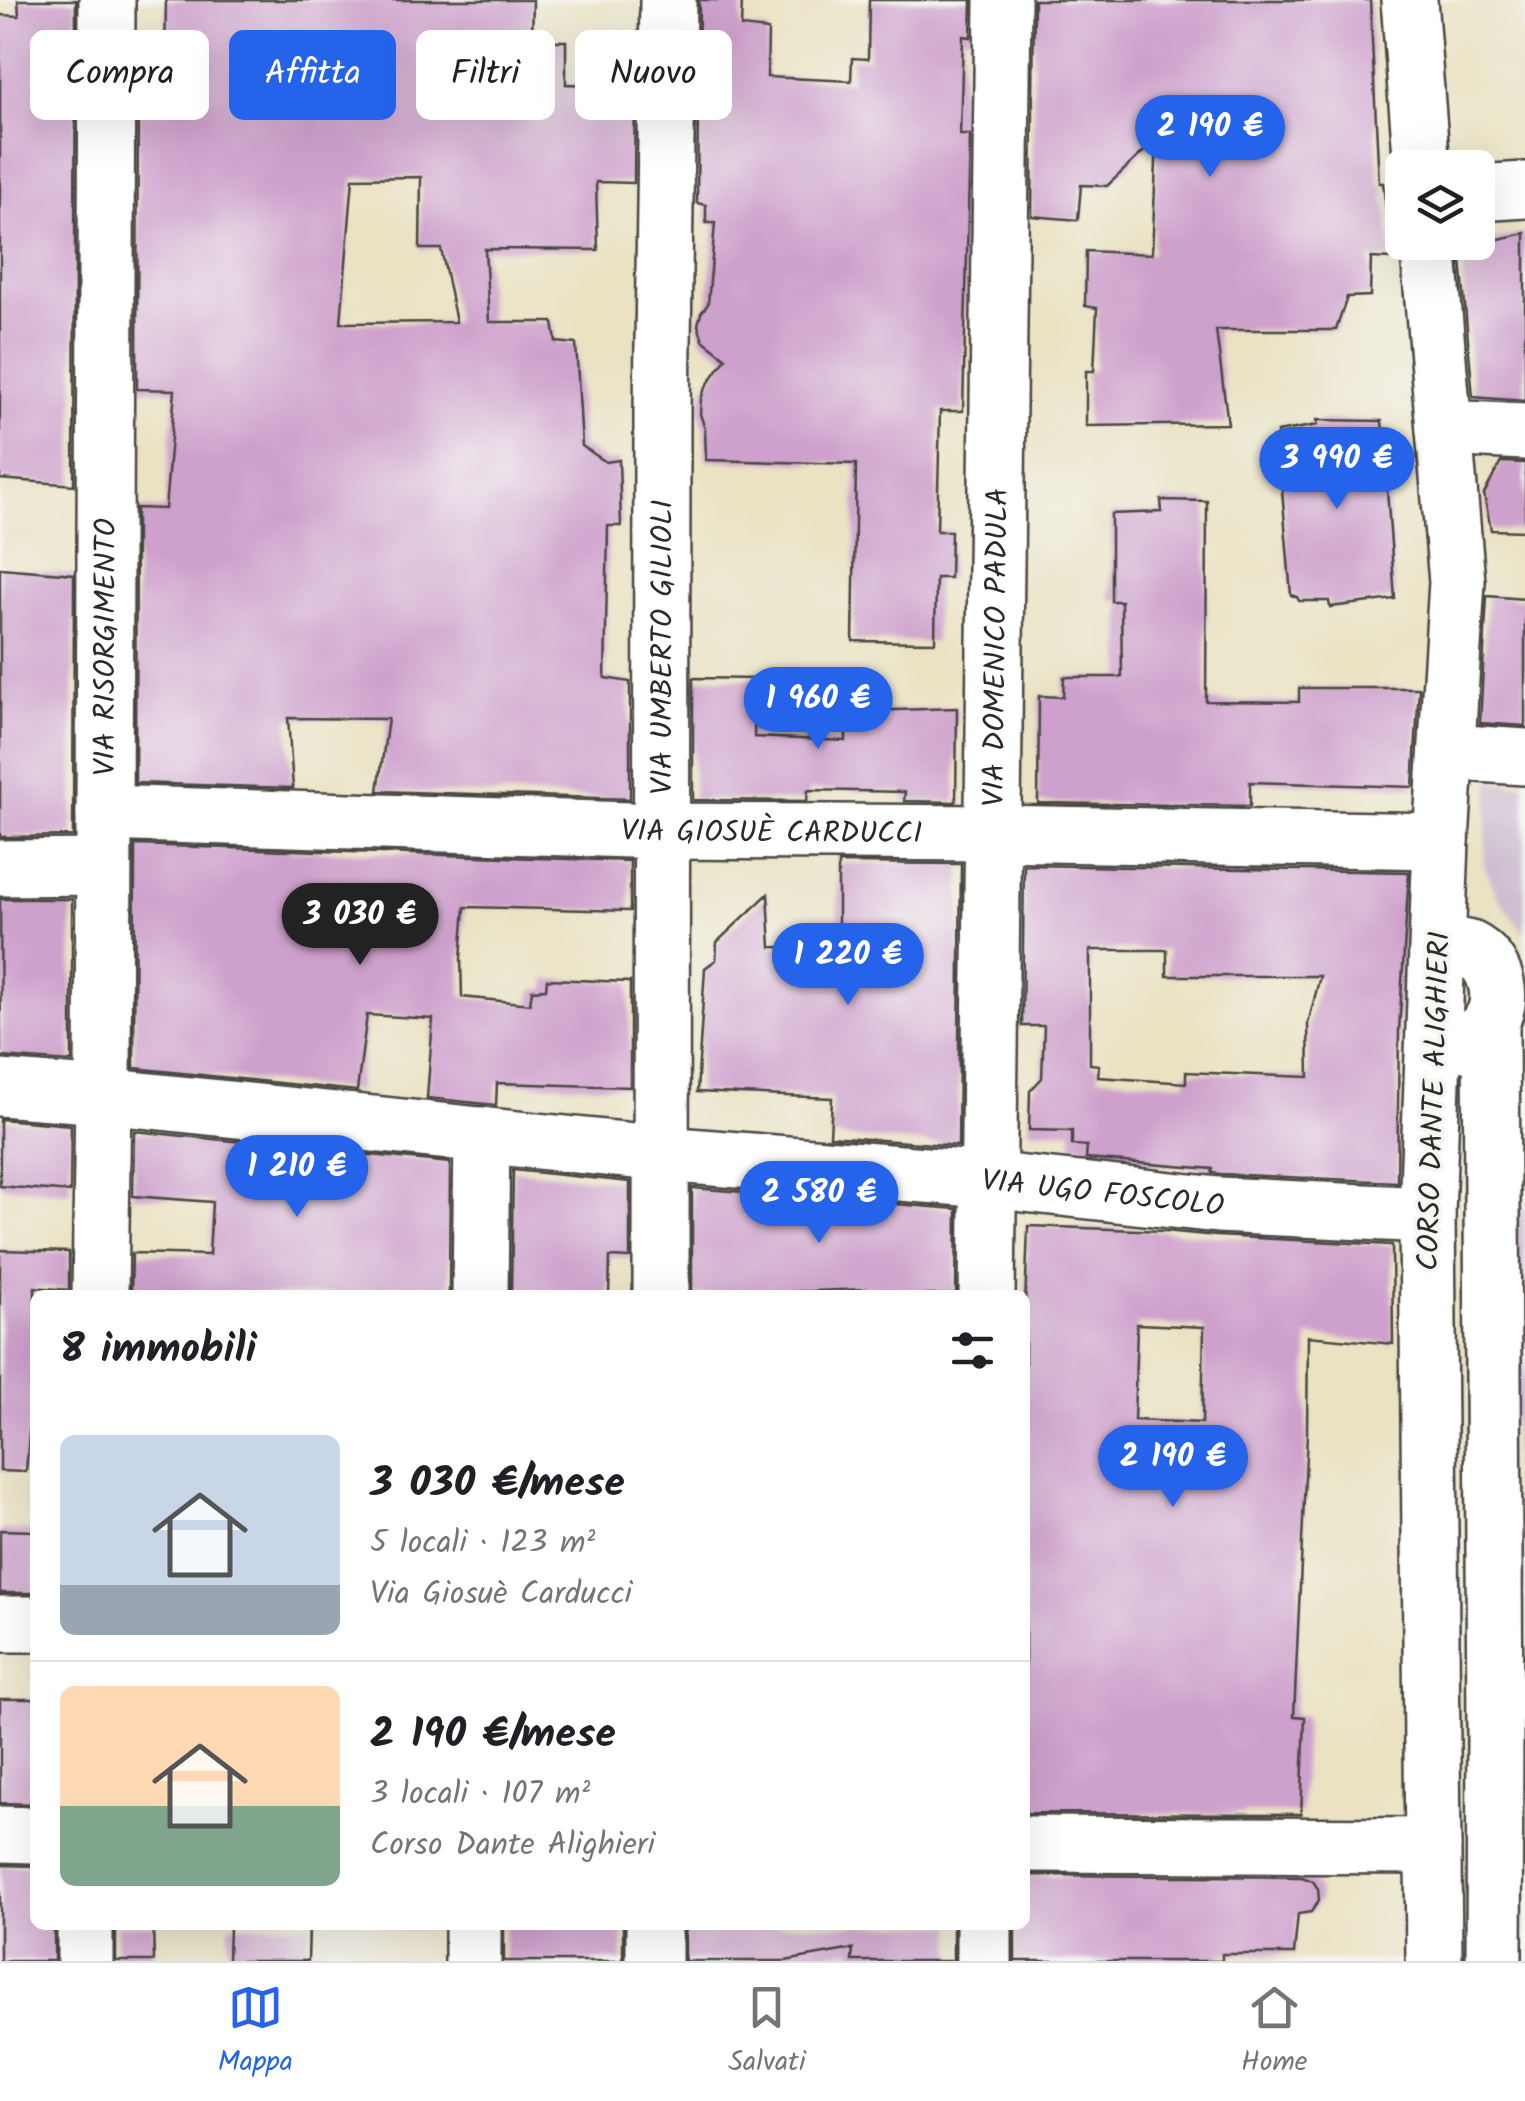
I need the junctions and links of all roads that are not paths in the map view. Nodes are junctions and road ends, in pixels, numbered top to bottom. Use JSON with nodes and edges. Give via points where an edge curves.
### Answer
{"nodes":[{"id":1,"x":106,"y":0,"type":"edge"},
{"id":2,"x":668,"y":0,"type":"edge"},
{"id":3,"x":1003,"y":0,"type":"edge"},
{"id":4,"x":1408,"y":0,"type":"edge"},
{"id":5,"x":1420,"y":150,"type":"edge"},
{"id":6,"x":1525,"y":190,"type":"edge"},
{"id":7,"x":1495,"y":192,"type":"edge"},
{"id":8,"x":1430,"y":260,"type":"edge"},
{"id":9,"x":1444,"y":428,"type":"junction"},
{"id":10,"x":1525,"y":432,"type":"edge"},
{"id":11,"x":1446,"y":752,"type":"junction"},
{"id":12,"x":1525,"y":758,"type":"edge"},
{"id":13,"x":104,"y":813,"type":"junction"},
{"id":14,"x":662,"y":831,"type":"junction"},
{"id":15,"x":995,"y":833,"type":"junction"},
{"id":16,"x":1441,"y":840,"type":"junction"},
{"id":17,"x":104,"y":867,"type":"junction"},
{"id":18,"x":0,"y":868,"type":"edge"},
{"id":19,"x":1438,"y":945,"type":"junction"},
{"id":20,"x":1505,"y":1000,"type":"edge"},
{"id":21,"x":1433,"y":1058,"type":"junction"},
{"id":22,"x":0,"y":1088,"type":"edge"},
{"id":23,"x":103,"y":1096,"type":"junction"},
{"id":24,"x":482,"y":1136,"type":"junction"},
{"id":25,"x":663,"y":1154,"type":"junction"},
{"id":26,"x":988,"y":1180,"type":"junction"},
{"id":27,"x":1428,"y":1216,"type":"junction"},
{"id":28,"x":100,"y":1290,"type":"edge"},
{"id":29,"x":480,"y":1290,"type":"edge"},
{"id":30,"x":661,"y":1290,"type":"edge"},
{"id":31,"x":988,"y":1290,"type":"edge"},
{"id":32,"x":0,"y":1624,"type":"edge"},
{"id":33,"x":30,"y":1624,"type":"edge"},
{"id":34,"x":1510,"y":1732,"type":"edge"},
{"id":35,"x":0,"y":1834,"type":"edge"},
{"id":36,"x":30,"y":1835,"type":"edge"},
{"id":37,"x":1495,"y":1838,"type":"junction"},
{"id":38,"x":1030,"y":1844,"type":"edge"},
{"id":39,"x":1433,"y":1846,"type":"junction"},
{"id":40,"x":85,"y":1930,"type":"edge"},
{"id":41,"x":473,"y":1930,"type":"edge"},
{"id":42,"x":654,"y":1930,"type":"edge"},
{"id":43,"x":984,"y":1930,"type":"edge"},
{"id":44,"x":84,"y":1961,"type":"edge"},
{"id":45,"x":472,"y":1961,"type":"edge"},
{"id":46,"x":654,"y":1961,"type":"edge"},
{"id":47,"x":984,"y":1961,"type":"edge"},
{"id":48,"x":1434,"y":1961,"type":"edge"},
{"id":49,"x":1494,"y":1961,"type":"edge"}],
"edges":[{"from":1,"to":13,"type":"street","name":"VIA RISORGIMENTO"},
{"from":2,"to":14,"type":"street","name":"VIA UMBERTO GILIOLI"},
{"from":3,"to":15,"type":"street","name":"VIA DOMENICO PADULA"},
{"from":4,"to":5,"type":"street"},
{"from":6,"to":7,"type":"street"},
{"from":8,"to":9,"type":"street","name":"CORSO DANTE ALIGHIERI"},
{"from":9,"to":10,"type":"street"},
{"from":9,"to":11,"type":"street","name":"CORSO DANTE ALIGHIERI","via":[[1458,582]]},
{"from":11,"to":12,"type":"street"},
{"from":11,"to":16,"type":"street","name":"CORSO DANTE ALIGHIERI"},
{"from":13,"to":14,"type":"street","name":"VIA GIOSUÈ CARDUCCI"},
{"from":13,"to":17,"type":"street","name":"VIA RISORGIMENTO"},
{"from":14,"to":15,"type":"street","name":"VIA GIOSUÈ CARDUCCI"},
{"from":14,"to":25,"type":"street","name":"VIA UMBERTO GILIOLI"},
{"from":15,"to":16,"type":"street","name":"VIA GIOSUÈ CARDUCCI"},
{"from":15,"to":26,"type":"street","name":"VIA DOMENICO PADULA"},
{"from":16,"to":19,"type":"street","name":"CORSO DANTE ALIGHIERI"},
{"from":17,"to":18,"type":"street"},
{"from":17,"to":23,"type":"street","name":"VIA RISORGIMENTO"},
{"from":19,"to":20,"type":"street","via":[[1468,948],[1483,958]]},
{"from":19,"to":21,"type":"street","name":"CORSO DANTE ALIGHIERI"},
{"from":20,"to":21,"type":"street","via":[[1479,1035]]},
{"from":20,"to":34,"type":"street"},
{"from":21,"to":27,"type":"street","name":"CORSO DANTE ALIGHIERI"},
{"from":22,"to":23,"type":"street","name":"VIA UGO FOSCOLO"},
{"from":23,"to":24,"type":"street","name":"VIA UGO FOSCOLO"},
{"from":23,"to":28,"type":"street","name":"VIA RISORGIMENTO"},
{"from":24,"to":25,"type":"street","name":"VIA UGO FOSCOLO"},
{"from":24,"to":29,"type":"street"},
{"from":25,"to":26,"type":"street","name":"VIA UGO FOSCOLO"},
{"from":25,"to":30,"type":"street","name":"VIA UMBERTO GILIOLI"},
{"from":26,"to":27,"type":"street","name":"VIA UGO FOSCOLO","via":[[1218,1205]]},
{"from":26,"to":31,"type":"street","name":"VIA DOMENICO PADULA"},
{"from":27,"to":39,"type":"street","name":"CORSO DANTE ALIGHIERI"},
{"from":32,"to":33,"type":"street"},
{"from":34,"to":37,"type":"street"},
{"from":35,"to":36,"type":"street"},
{"from":37,"to":39,"type":"street","via":[[1484,1860],[1470,1869],[1452,1866]]},
{"from":37,"to":49,"type":"street"},
{"from":38,"to":39,"type":"street"},
{"from":39,"to":48,"type":"street","name":"CORSO DANTE ALIGHIERI"},
{"from":40,"to":44,"type":"street"},
{"from":41,"to":45,"type":"street"},
{"from":42,"to":46,"type":"street"},
{"from":43,"to":47,"type":"street"}]}
